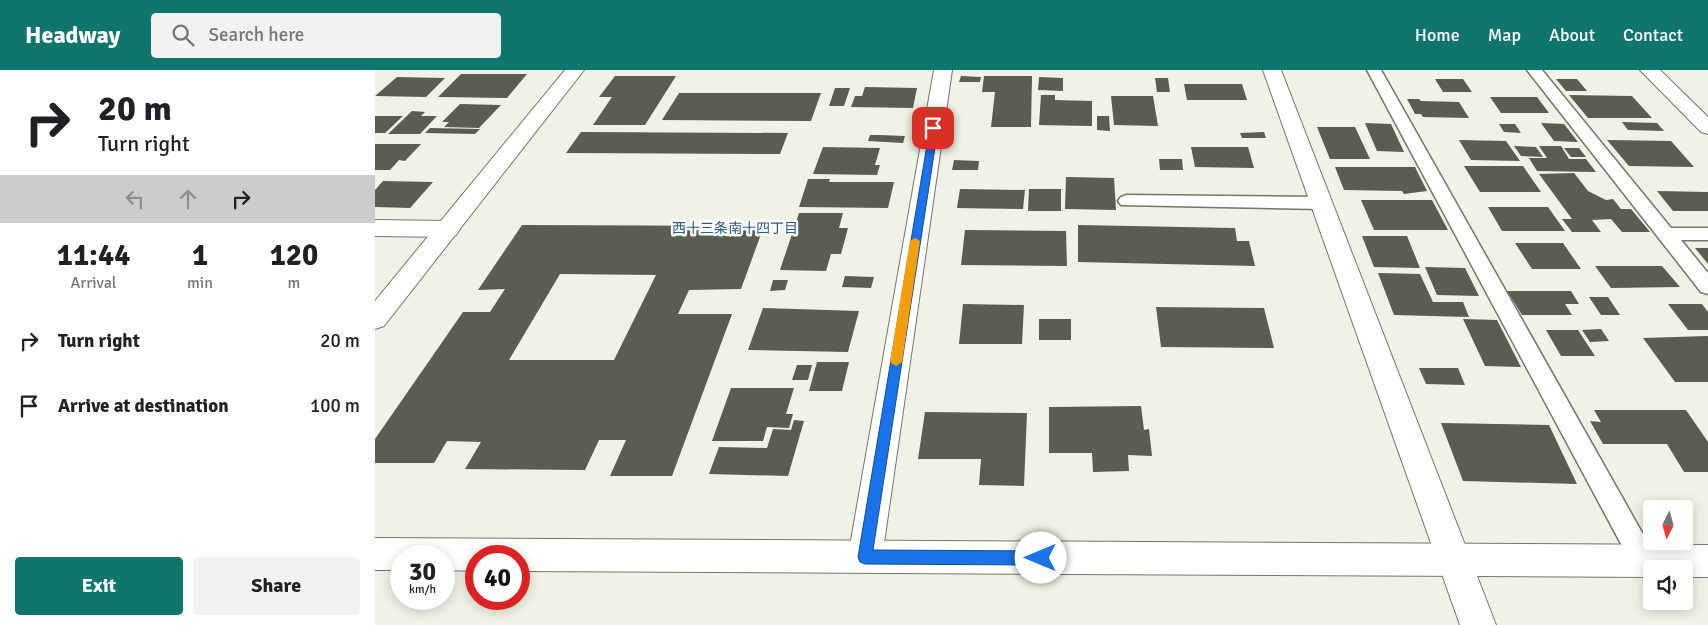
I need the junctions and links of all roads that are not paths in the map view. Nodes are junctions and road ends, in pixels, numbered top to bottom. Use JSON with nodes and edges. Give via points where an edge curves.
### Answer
{"nodes":[{"id":1,"x":575,"y":70,"type":"edge"},
{"id":2,"x":943,"y":70,"type":"edge"},
{"id":3,"x":1272,"y":70,"type":"edge"},
{"id":4,"x":1374,"y":70,"type":"edge"},
{"id":5,"x":1534,"y":70,"type":"edge"},
{"id":6,"x":1649,"y":70,"type":"edge"},
{"id":7,"x":1708,"y":128,"type":"edge"},
{"id":8,"x":1127,"y":201,"type":"dead end"},
{"id":9,"x":1321,"y":203,"type":"junction"},
{"id":10,"x":375,"y":228,"type":"edge"},
{"id":11,"x":448,"y":229,"type":"junction"},
{"id":12,"x":1665,"y":234,"type":"junction"},
{"id":13,"x":1708,"y":234,"type":"edge"},
{"id":14,"x":1708,"y":287,"type":"edge"},
{"id":15,"x":375,"y":319,"type":"edge"},
{"id":16,"x":375,"y":554,"type":"edge"},
{"id":17,"x":865,"y":557,"type":"junction"},
{"id":18,"x":1453,"y":560,"type":"junction"},
{"id":19,"x":1643,"y":560,"type":"edge"},
{"id":20,"x":1643,"y":561,"type":"edge"},
{"id":21,"x":1693,"y":561,"type":"edge"},
{"id":22,"x":1708,"y":561,"type":"edge"},
{"id":23,"x":1478,"y":625,"type":"edge"}],
"edges":[{"from":1,"to":11,"type":"street"},
{"from":2,"to":17,"type":"street"},
{"from":3,"to":9,"type":"street"},
{"from":4,"to":19,"type":"lane"},
{"from":5,"to":12,"type":"lane"},
{"from":6,"to":7,"type":"street"},
{"from":8,"to":9,"type":"lane"},
{"from":9,"to":18,"type":"street"},
{"from":10,"to":11,"type":"street"},
{"from":11,"to":15,"type":"street"},
{"from":12,"to":13,"type":"lane"},
{"from":12,"to":14,"type":"lane"},
{"from":16,"to":17,"type":"street"},
{"from":17,"to":18,"type":"street"},
{"from":18,"to":20,"type":"street"},
{"from":18,"to":23,"type":"street"},
{"from":21,"to":22,"type":"street"}]}
